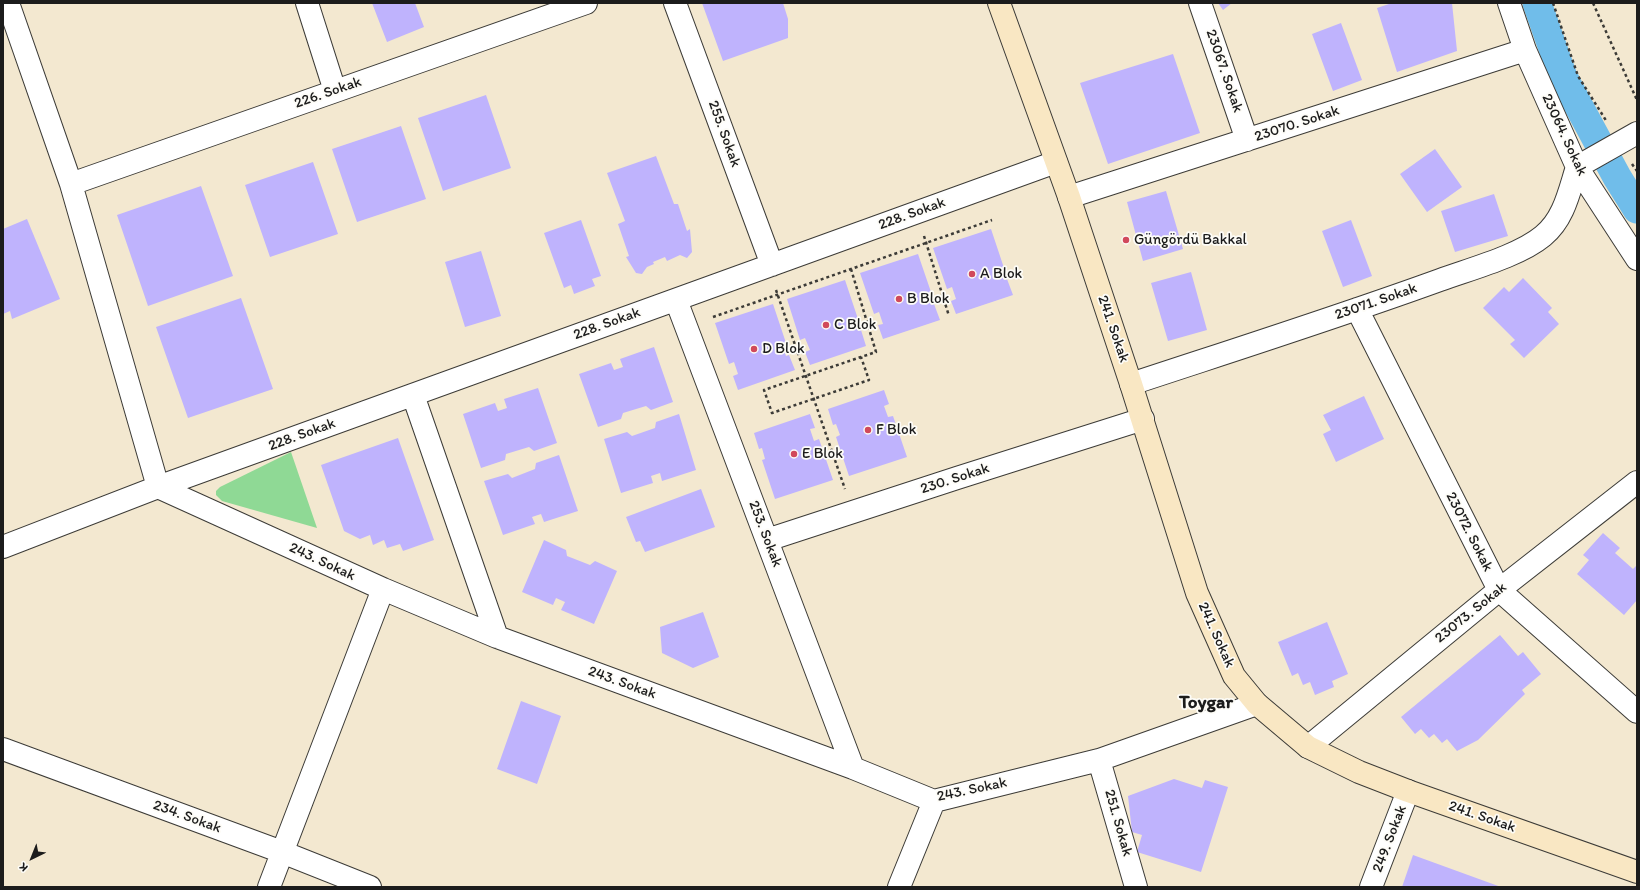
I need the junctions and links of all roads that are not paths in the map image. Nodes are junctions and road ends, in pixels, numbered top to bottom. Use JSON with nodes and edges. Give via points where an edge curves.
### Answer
{"nodes":[{"id":1,"x":8,"y":3,"type":"edge"},
{"id":2,"x":307,"y":3,"type":"edge"},
{"id":3,"x":586,"y":3,"type":"edge"},
{"id":4,"x":675,"y":3,"type":"edge"},
{"id":5,"x":999,"y":3,"type":"edge"},
{"id":6,"x":1200,"y":3,"type":"edge"},
{"id":7,"x":1509,"y":3,"type":"edge"},
{"id":8,"x":1525,"y":50,"type":"junction"},
{"id":9,"x":334,"y":91,"type":"junction"},
{"id":10,"x":1628,"y":138,"type":"edge"},
{"id":11,"x":1247,"y":140,"type":"junction"},
{"id":12,"x":1056,"y":162,"type":"junction"},
{"id":13,"x":1582,"y":164,"type":"junction"},
{"id":14,"x":71,"y":184,"type":"junction"},
{"id":15,"x":1069,"y":197,"type":"junction"},
{"id":16,"x":1637,"y":259,"type":"edge"},
{"id":17,"x":772,"y":265,"type":"junction"},
{"id":18,"x":676,"y":300,"type":"junction"},
{"id":19,"x":1357,"y":309,"type":"junction"},
{"id":20,"x":1131,"y":384,"type":"junction"},
{"id":21,"x":413,"y":395,"type":"junction"},
{"id":22,"x":1143,"y":419,"type":"junction"},
{"id":23,"x":1637,"y":482,"type":"edge"},
{"id":24,"x":158,"y":487,"type":"junction"},
{"id":25,"x":767,"y":540,"type":"junction"},
{"id":26,"x":3,"y":547,"type":"edge"},
{"id":27,"x":383,"y":589,"type":"junction"},
{"id":28,"x":1499,"y":590,"type":"junction"},
{"id":29,"x":496,"y":637,"type":"junction"},
{"id":30,"x":1257,"y":704,"type":"junction"},
{"id":31,"x":1637,"y":712,"type":"edge"},
{"id":32,"x":1308,"y":747,"type":"junction"},
{"id":33,"x":3,"y":749,"type":"edge"},
{"id":34,"x":1099,"y":760,"type":"junction"},
{"id":35,"x":853,"y":768,"type":"junction"},
{"id":36,"x":1408,"y":791,"type":"junction"},
{"id":37,"x":934,"y":801,"type":"junction"},
{"id":38,"x":282,"y":852,"type":"junction"},
{"id":39,"x":1637,"y":872,"type":"edge"},
{"id":40,"x":269,"y":887,"type":"edge"},
{"id":41,"x":370,"y":887,"type":"edge"},
{"id":42,"x":899,"y":887,"type":"edge"},
{"id":43,"x":1136,"y":887,"type":"edge"},
{"id":44,"x":1371,"y":887,"type":"edge"}],
"edges":[{"from":1,"to":14,"type":"street"},
{"from":2,"to":9,"type":"street"},
{"from":3,"to":9,"type":"street","name":"226. Sokak"},
{"from":4,"to":17,"type":"street","name":"255. Sokak"},
{"from":5,"to":12,"type":"main road","name":"241. Sokak"},
{"from":6,"to":11,"type":"street","name":"23067. Sokak"},
{"from":7,"to":8,"type":"street","name":"23064. Sokak"},
{"from":8,"to":11,"type":"street","name":"23070. Sokak"},
{"from":8,"to":13,"type":"street","name":"23064. Sokak"},
{"from":9,"to":14,"type":"street","name":"226. Sokak"},
{"from":10,"to":13,"type":"street"},
{"from":11,"to":15,"type":"street","name":"23070. Sokak"},
{"from":12,"to":15,"type":"main road","name":"241. Sokak"},
{"from":12,"to":17,"type":"street","name":"228. Sokak"},
{"from":13,"to":16,"type":"street","name":"23064. Sokak"},
{"from":13,"to":19,"type":"street","name":"23071. Sokak","via":[[1562,214],[1542,237],[1517,252]]},
{"from":14,"to":24,"type":"street"},
{"from":15,"to":20,"type":"main road","name":"241. Sokak"},
{"from":17,"to":18,"type":"street","name":"228. Sokak"},
{"from":18,"to":21,"type":"street","name":"228. Sokak"},
{"from":18,"to":25,"type":"street","name":"253. Sokak"},
{"from":19,"to":20,"type":"street","name":"23071. Sokak"},
{"from":19,"to":28,"type":"street","name":"23072. Sokak"},
{"from":20,"to":22,"type":"main road","name":"241. Sokak"},
{"from":21,"to":24,"type":"street","name":"228. Sokak"},
{"from":21,"to":29,"type":"street"},
{"from":22,"to":25,"type":"street","name":"230. Sokak"},
{"from":22,"to":30,"type":"main road","name":"241. Sokak","via":[[1197,593],[1234,676]]},
{"from":23,"to":28,"type":"street","name":"23073. Sokak"},
{"from":24,"to":26,"type":"street"},
{"from":24,"to":27,"type":"street","name":"243. Sokak"},
{"from":25,"to":35,"type":"street","name":"253. Sokak"},
{"from":27,"to":29,"type":"street","name":"243. Sokak"},
{"from":27,"to":38,"type":"street"},
{"from":28,"to":31,"type":"street","name":"23072. Sokak"},
{"from":28,"to":32,"type":"street","name":"23073. Sokak"},
{"from":29,"to":35,"type":"street","name":"243. Sokak"},
{"from":30,"to":32,"type":"main road","name":"241. Sokak"},
{"from":30,"to":34,"type":"street","name":"243. Sokak"},
{"from":32,"to":36,"type":"main road","name":"241. Sokak","via":[[1359,772]]},
{"from":33,"to":38,"type":"street","name":"234. Sokak"},
{"from":34,"to":37,"type":"street","name":"243. Sokak"},
{"from":34,"to":43,"type":"street","name":"251. Sokak"},
{"from":35,"to":37,"type":"street","name":"243. Sokak"},
{"from":36,"to":39,"type":"main road","name":"241. Sokak"},
{"from":36,"to":44,"type":"street","name":"249. Sokak"},
{"from":37,"to":42,"type":"street"},
{"from":38,"to":40,"type":"street"},
{"from":38,"to":41,"type":"street","name":"234. Sokak"}]}
